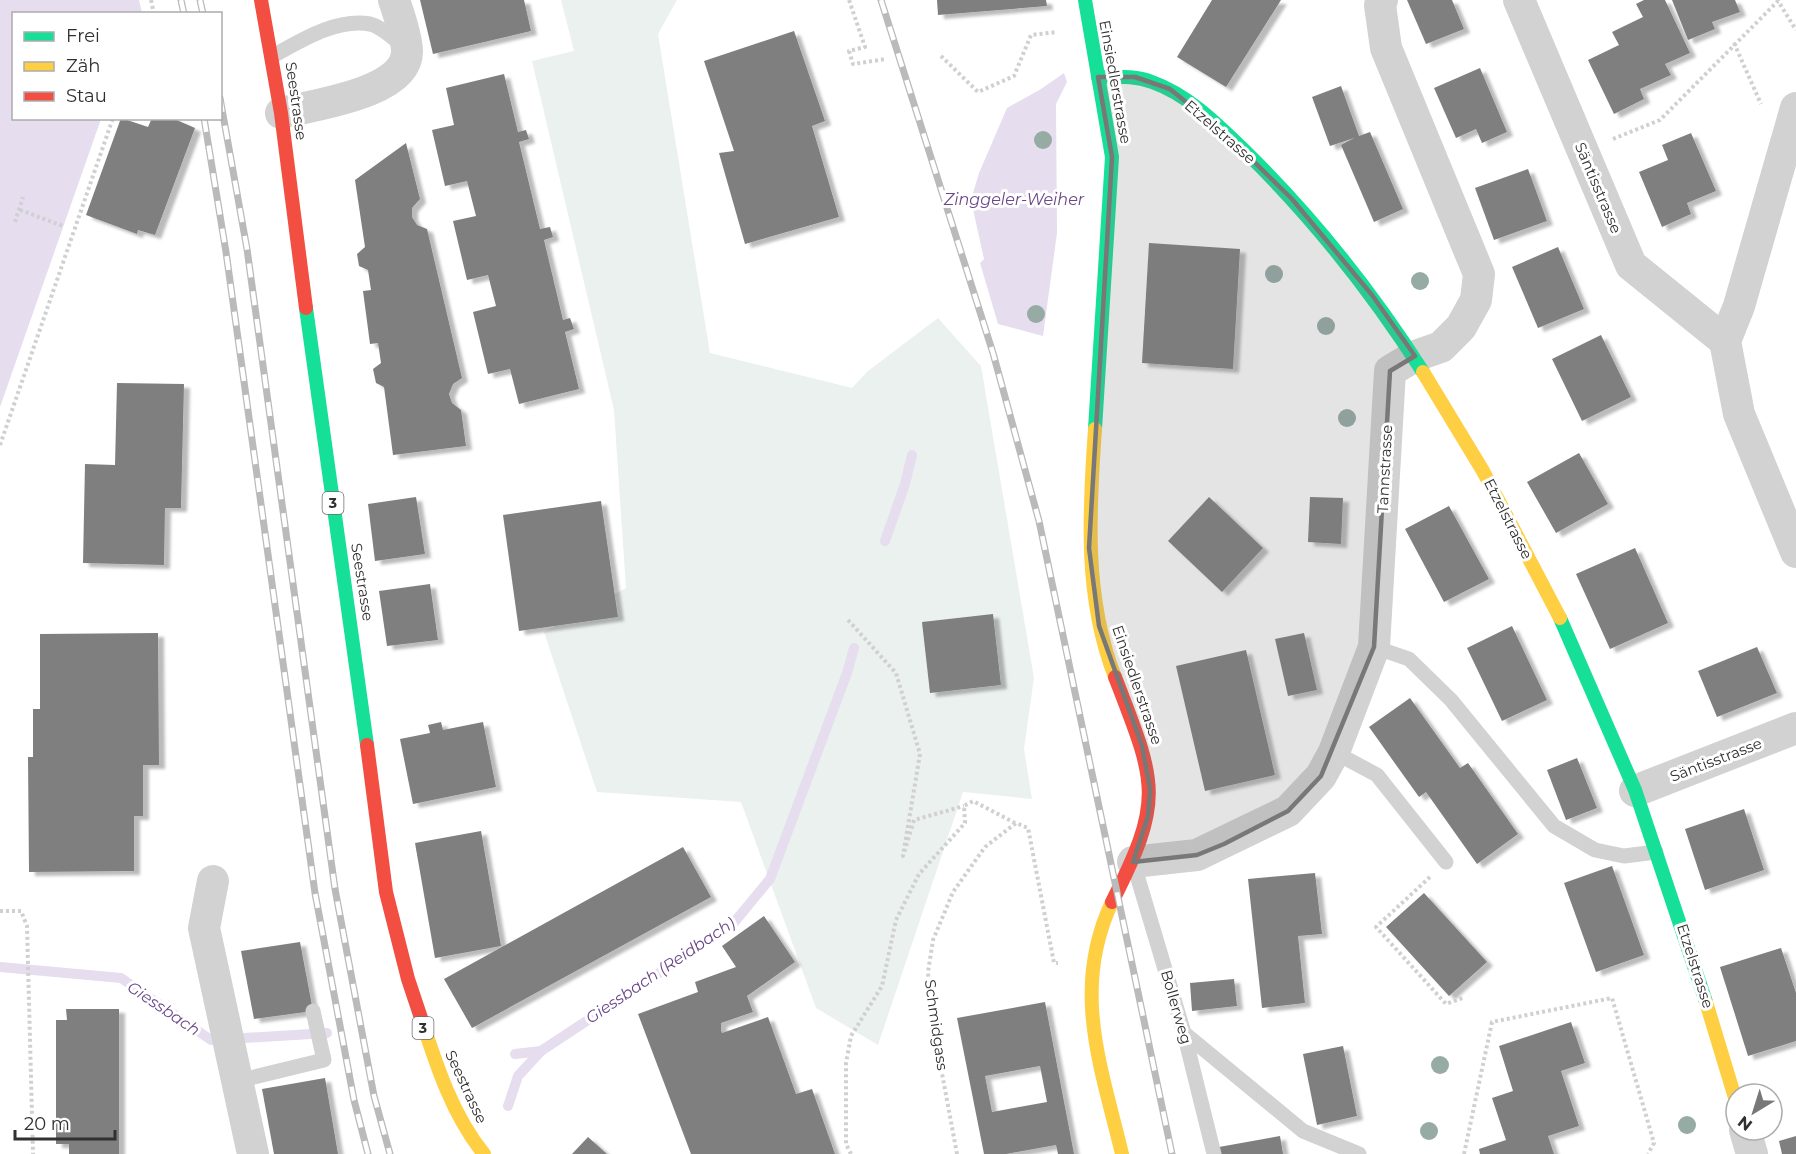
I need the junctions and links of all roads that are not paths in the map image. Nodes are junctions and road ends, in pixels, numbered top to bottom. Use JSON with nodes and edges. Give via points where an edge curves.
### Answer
{"nodes":[{"id":1,"x":261,"y":0,"type":"edge"},
{"id":2,"x":394,"y":0,"type":"edge"},
{"id":3,"x":1085,"y":0,"type":"edge"},
{"id":4,"x":1382,"y":0,"type":"edge"},
{"id":5,"x":1519,"y":0,"type":"edge"},
{"id":6,"x":407,"y":50,"type":"junction"},
{"id":7,"x":273,"y":56,"type":"junction"},
{"id":8,"x":1098,"y":77,"type":"junction"},
{"id":9,"x":1796,"y":108,"type":"edge"},
{"id":10,"x":281,"y":113,"type":"junction"},
{"id":11,"x":1788,"y":163,"type":"edge"},
{"id":12,"x":1725,"y":341,"type":"junction"},
{"id":13,"x":1414,"y":356,"type":"junction"},
{"id":14,"x":1796,"y":552,"type":"edge"},
{"id":15,"x":1374,"y":647,"type":"junction"},
{"id":16,"x":1796,"y":728,"type":"edge"},
{"id":17,"x":1334,"y":752,"type":"junction"},
{"id":18,"x":1635,"y":791,"type":"junction"},
{"id":19,"x":1656,"y":852,"type":"junction"},
{"id":20,"x":1133,"y":862,"type":"junction"},
{"id":21,"x":1446,"y":862,"type":"road end"},
{"id":22,"x":213,"y":881,"type":"dead end"},
{"id":23,"x":313,"y":1011,"type":"dead end"},
{"id":24,"x":1184,"y":1033,"type":"junction"},
{"id":25,"x":236,"y":1071,"type":"junction"},
{"id":26,"x":1731,"y":1082,"type":"edge"},
{"id":27,"x":253,"y":1154,"type":"edge"},
{"id":28,"x":484,"y":1154,"type":"edge"},
{"id":29,"x":1122,"y":1154,"type":"edge"},
{"id":30,"x":1214,"y":1154,"type":"edge"},
{"id":31,"x":1359,"y":1154,"type":"edge"}],
"edges":[{"from":1,"to":7,"type":"main road","name":"Seestrasse","number":"3"},
{"from":2,"to":6,"type":"street"},
{"from":3,"to":8,"type":"main road","name":"Einsiedlerstrasse"},
{"from":4,"to":13,"type":"street","name":"Tannstrasse","via":[[1386,48],[1479,274],[1476,300],[1461,327],[1441,347]]},
{"from":5,"to":12,"type":"street","name":"Säntisstrasse","via":[[1631,265]]},
{"from":6,"to":7,"type":"lane","via":[[370,24],[344,24]]},
{"from":6,"to":10,"type":"street","via":[[405,62],[390,80],[341,99]]},
{"from":7,"to":10,"type":"main road","name":"Seestrasse","number":"3"},
{"from":8,"to":13,"type":"main road","name":"Etzelstrasse","via":[[1135,77],[1170,89],[1228,136],[1292,199],[1372,295]]},
{"from":8,"to":20,"type":"main road","name":"Einsiedlerstrasse","via":[[1112,157],[1089,548],[1099,626],[1147,766],[1148,816]]},
{"from":9,"to":11,"type":"street"},
{"from":10,"to":28,"type":"main road","name":"Seestrasse","number":"3","via":[[386,892],[408,979],[440,1075],[472,1139]]},
{"from":11,"to":12,"type":"street"},
{"from":12,"to":14,"type":"street","via":[[1739,414]]},
{"from":13,"to":15,"type":"street","name":"Tannstrasse","via":[[1390,371]]},
{"from":13,"to":18,"type":"main road","name":"Etzelstrasse","via":[[1489,481],[1539,579],[1589,680]]},
{"from":15,"to":17,"type":"street","name":"Tannstrasse"},
{"from":15,"to":19,"type":"lane","via":[[1409,659],[1451,700],[1554,826],[1595,850],[1624,856]]},
{"from":16,"to":18,"type":"street","name":"Säntisstrasse"},
{"from":17,"to":20,"type":"street","name":"Tannstrasse","via":[[1322,776],[1288,811],[1197,855]]},
{"from":17,"to":21,"type":"lane","via":[[1377,775]]},
{"from":18,"to":19,"type":"main road","name":"Etzelstrasse"},
{"from":19,"to":26,"type":"main road","name":"Etzelstrasse","via":[[1697,966]]},
{"from":20,"to":24,"type":"lane","name":"Bollerweg"},
{"from":20,"to":29,"type":"main road","name":"Einsiedlerstrasse","via":[[1103,922],[1091,968],[1090,992],[1096,1039]]},
{"from":22,"to":25,"type":"street","via":[[204,928]]},
{"from":23,"to":25,"type":"lane","via":[[324,1060]]},
{"from":24,"to":30,"type":"lane","name":"Bollerweg"},
{"from":24,"to":31,"type":"lane","via":[[1303,1131]]},
{"from":25,"to":27,"type":"street"}]}
